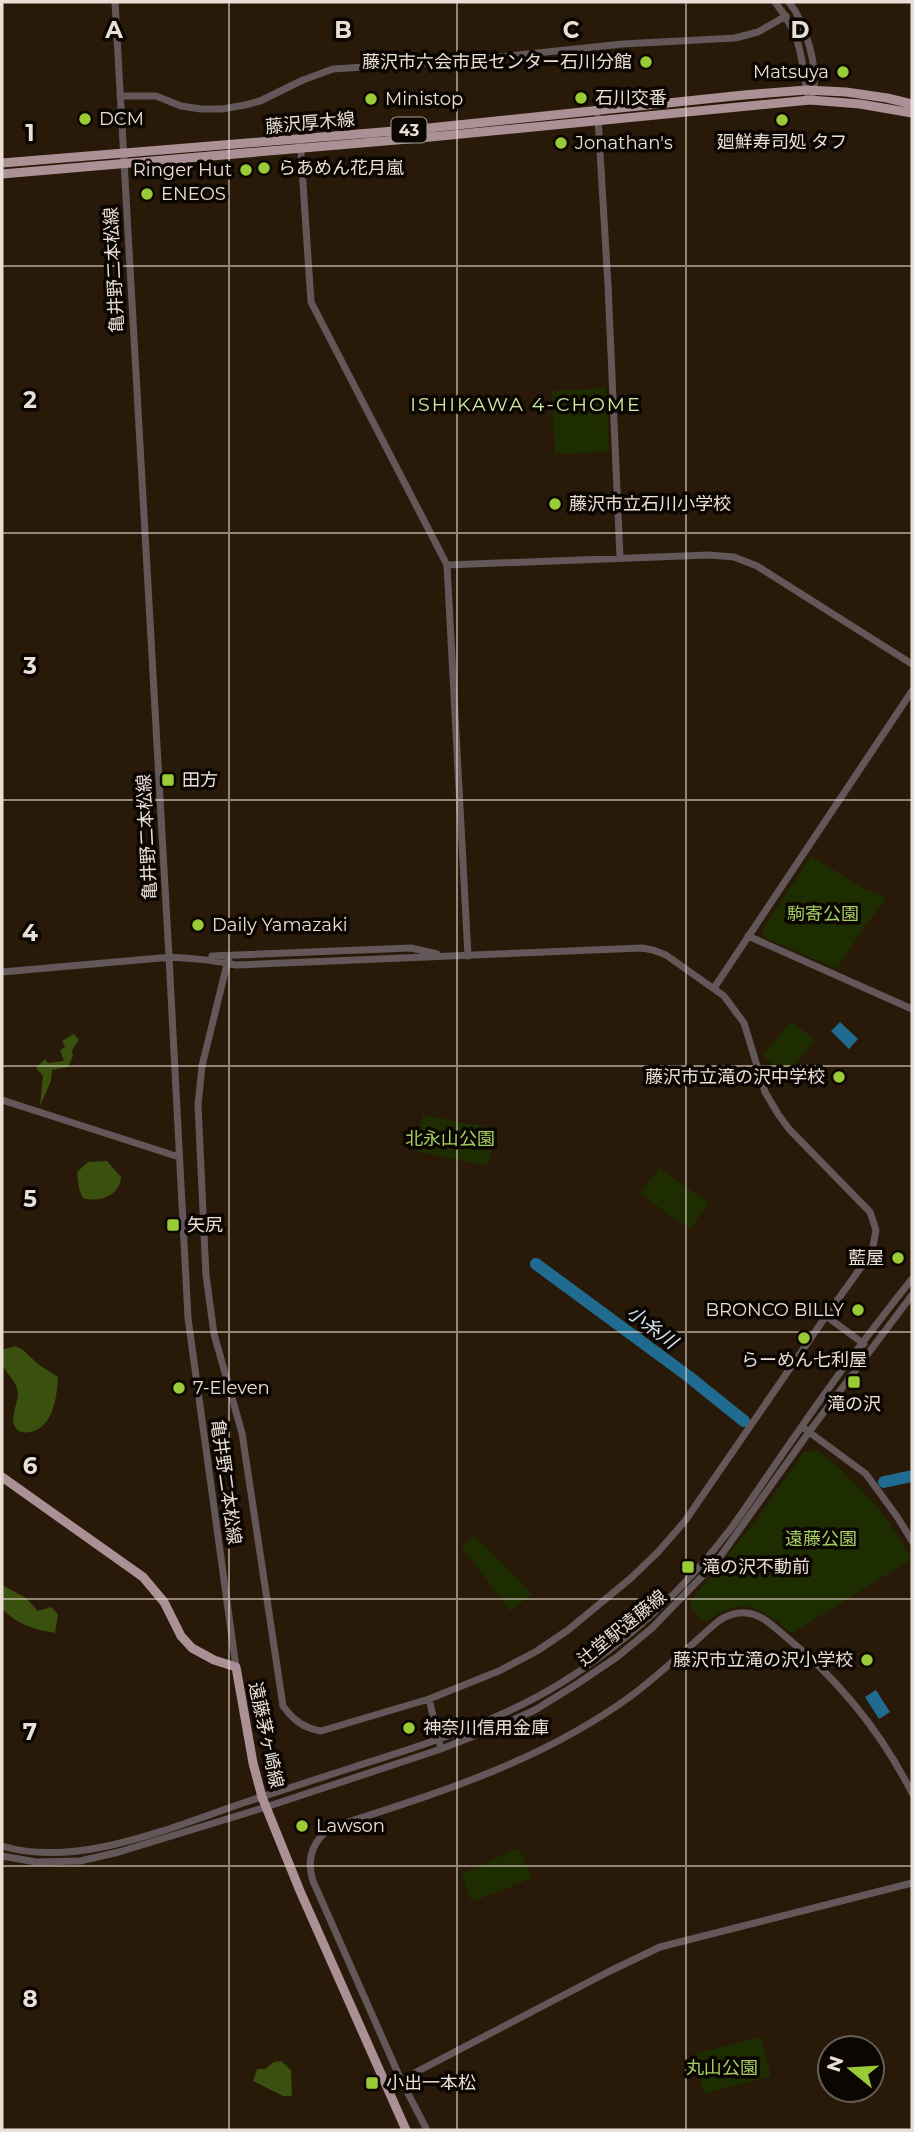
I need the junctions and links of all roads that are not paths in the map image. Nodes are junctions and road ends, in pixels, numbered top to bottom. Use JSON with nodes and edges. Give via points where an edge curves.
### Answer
{"nodes":[{"id":1,"x":115,"y":2,"type":"edge"},
{"id":2,"x":775,"y":2,"type":"edge"},
{"id":3,"x":789,"y":2,"type":"edge"},
{"id":4,"x":786,"y":16,"type":"junction"},
{"id":5,"x":810,"y":90,"type":"junction"},
{"id":6,"x":120,"y":96,"type":"junction"},
{"id":7,"x":810,"y":100,"type":"junction"},
{"id":8,"x":912,"y":104,"type":"edge"},
{"id":9,"x":912,"y":113,"type":"edge"},
{"id":10,"x":598,"y":116,"type":"junction"},
{"id":11,"x":300,"y":143,"type":"junction"},
{"id":12,"x":124,"y":158,"type":"junction"},
{"id":13,"x":2,"y":163,"type":"edge"},
{"id":14,"x":2,"y":174,"type":"edge"},
{"id":15,"x":620,"y":558,"type":"junction"},
{"id":16,"x":447,"y":565,"type":"junction"},
{"id":17,"x":912,"y":664,"type":"edge"},
{"id":18,"x":912,"y":691,"type":"edge"},
{"id":19,"x":748,"y":936,"type":"junction"},
{"id":20,"x":468,"y":956,"type":"junction"},
{"id":21,"x":169,"y":957,"type":"junction"},
{"id":22,"x":228,"y":960,"type":"junction"},
{"id":23,"x":2,"y":972,"type":"edge"},
{"id":24,"x":714,"y":988,"type":"junction"},
{"id":25,"x":912,"y":1009,"type":"edge"},
{"id":26,"x":2,"y":1100,"type":"edge"},
{"id":27,"x":179,"y":1157,"type":"junction"},
{"id":28,"x":912,"y":1279,"type":"edge"},
{"id":29,"x":912,"y":1295,"type":"edge"},
{"id":30,"x":826,"y":1315,"type":"junction"},
{"id":31,"x":863,"y":1343,"type":"junction"},
{"id":32,"x":871,"y":1348,"type":"junction"},
{"id":33,"x":801,"y":1427,"type":"junction"},
{"id":34,"x":809,"y":1432,"type":"junction"},
{"id":35,"x":2,"y":1477,"type":"edge"},
{"id":36,"x":912,"y":1541,"type":"edge"},
{"id":37,"x":236,"y":1667,"type":"junction"},
{"id":38,"x":429,"y":1699,"type":"junction"},
{"id":39,"x":438,"y":1739,"type":"junction"},
{"id":40,"x":440,"y":1749,"type":"junction"},
{"id":41,"x":912,"y":1793,"type":"edge"},
{"id":42,"x":264,"y":1802,"type":"junction"},
{"id":43,"x":2,"y":1846,"type":"edge"},
{"id":44,"x":2,"y":1856,"type":"edge"},
{"id":45,"x":912,"y":1883,"type":"edge"},
{"id":46,"x":401,"y":2080,"type":"junction"},
{"id":47,"x":406,"y":2130,"type":"edge"},
{"id":48,"x":427,"y":2130,"type":"edge"}],
"edges":[{"from":1,"to":6,"type":"street","name":"亀井野二本松線"},
{"from":2,"to":4,"type":"street"},
{"from":3,"to":5,"type":"street","via":[[813,60]]},
{"from":4,"to":5,"type":"street","via":[[796,33]]},
{"from":4,"to":6,"type":"street","via":[[758,32],[735,38],[333,69],[260,101],[222,109],[191,108],[156,96]]},
{"from":5,"to":7,"type":"street"},
{"from":5,"to":8,"type":"main road","name":"藤沢厚木線","number":"43"},
{"from":5,"to":10,"type":"main road","name":"藤沢厚木線","number":"43","via":[[744,94]]},
{"from":6,"to":12,"type":"street","name":"亀井野二本松線"},
{"from":7,"to":9,"type":"main road","name":"藤沢厚木線","number":"43"},
{"from":7,"to":10,"type":"main road","name":"藤沢厚木線","number":"43"},
{"from":10,"to":11,"type":"main road","name":"藤沢厚木線","number":"43"},
{"from":10,"to":15,"type":"street"},
{"from":11,"to":12,"type":"main road","name":"藤沢厚木線","number":"43"},
{"from":11,"to":16,"type":"street","via":[[311,302]]},
{"from":12,"to":13,"type":"main road","name":"藤沢厚木線","number":"43"},
{"from":12,"to":14,"type":"main road","name":"藤沢厚木線","number":"43"},
{"from":12,"to":21,"type":"street","name":"亀井野二本松線"},
{"from":15,"to":16,"type":"street"},
{"from":15,"to":17,"type":"street","via":[[709,555],[745,561]]},
{"from":16,"to":20,"type":"street"},
{"from":18,"to":19,"type":"street"},
{"from":19,"to":24,"type":"street"},
{"from":19,"to":25,"type":"street"},
{"from":20,"to":22,"type":"street","via":[[411,948]]},
{"from":20,"to":24,"type":"street","via":[[653,950]]},
{"from":21,"to":22,"type":"street"},
{"from":21,"to":23,"type":"street"},
{"from":21,"to":27,"type":"street","name":"亀井野二本松線"},
{"from":22,"to":38,"type":"street","via":[[202,1066],[198,1105],[206,1275],[214,1334],[242,1433],[283,1706],[297,1723],[321,1731]]},
{"from":24,"to":30,"type":"street","via":[[744,1023],[765,1092],[778,1114],[870,1212],[876,1230],[872,1252]]},
{"from":26,"to":27,"type":"street"},
{"from":27,"to":37,"type":"street","name":"亀井野二本松線","via":[[189,1331]]},
{"from":28,"to":31,"type":"street","name":"辻堂駅遠藤線"},
{"from":29,"to":32,"type":"street","name":"辻堂駅遠藤線"},
{"from":30,"to":31,"type":"street"},
{"from":30,"to":38,"type":"street","via":[[685,1521],[631,1578],[537,1651]]},
{"from":31,"to":32,"type":"street"},
{"from":31,"to":33,"type":"street","name":"辻堂駅遠藤線"},
{"from":32,"to":34,"type":"street","name":"辻堂駅遠藤線"},
{"from":33,"to":34,"type":"street"},
{"from":33,"to":39,"type":"street","name":"辻堂駅遠藤線","via":[[731,1528],[641,1626],[561,1684]]},
{"from":34,"to":36,"type":"street","via":[[866,1474]]},
{"from":34,"to":40,"type":"street","name":"辻堂駅遠藤線","via":[[717,1561],[652,1628],[535,1710]]},
{"from":35,"to":37,"type":"main road","name":"遠藤茅ヶ崎線","via":[[143,1577],[192,1648]]},
{"from":37,"to":42,"type":"main road","name":"遠藤茅ヶ崎線"},
{"from":38,"to":39,"type":"street"},
{"from":39,"to":40,"type":"street"},
{"from":39,"to":42,"type":"street","name":"辻堂駅遠藤線"},
{"from":40,"to":42,"type":"street","name":"辻堂駅遠藤線"},
{"from":41,"to":46,"type":"street","via":[[878,1735],[839,1686],[767,1621],[738,1613],[720,1621],[622,1702],[556,1744],[456,1787],[330,1828],[311,1851],[310,1872]]},
{"from":42,"to":43,"type":"street","via":[[117,1844],[65,1853]]},
{"from":42,"to":44,"type":"street","via":[[80,1861],[36,1862]]},
{"from":42,"to":47,"type":"main road","name":"遠藤茅ヶ崎線"},
{"from":45,"to":46,"type":"street","via":[[660,1947]]},
{"from":46,"to":48,"type":"street"}]}
